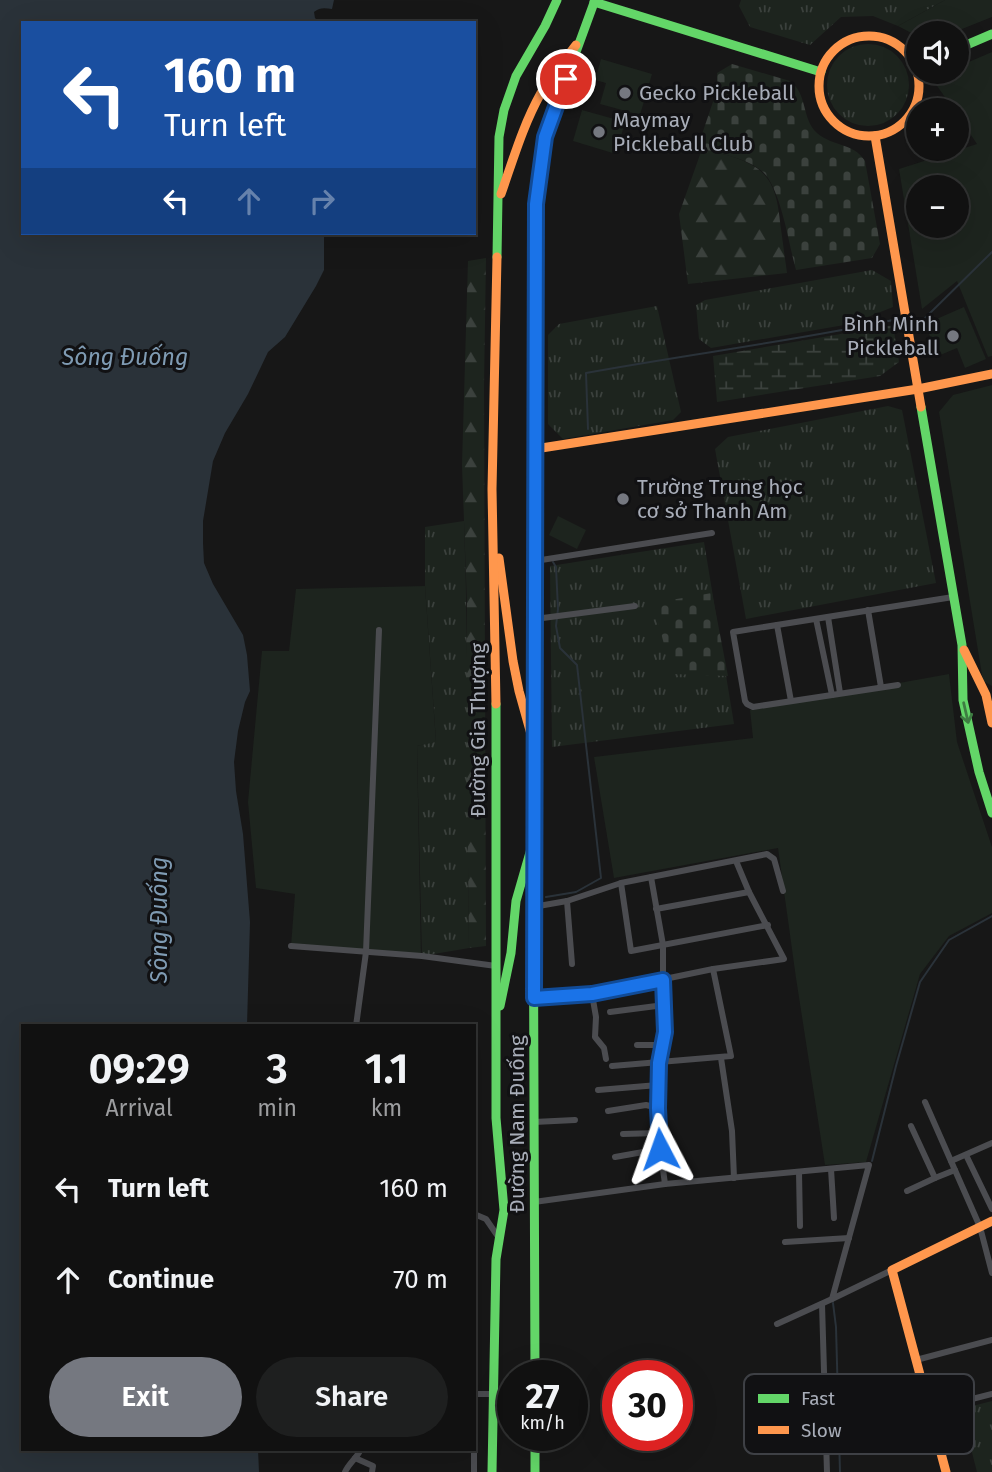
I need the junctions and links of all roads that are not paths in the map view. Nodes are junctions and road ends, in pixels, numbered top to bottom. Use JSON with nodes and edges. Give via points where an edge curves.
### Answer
{"nodes":[{"id":1,"x":557,"y":0,"type":"edge"},
{"id":2,"x":594,"y":1,"type":"edge"},
{"id":3,"x":992,"y":34,"type":"edge"},
{"id":4,"x":583,"y":36,"type":"junction"},
{"id":5,"x":969,"y":44,"type":"edge"},
{"id":6,"x":906,"y":52,"type":"edge"},
{"id":7,"x":821,"y":72,"type":"junction"},
{"id":8,"x":918,"y":84,"type":"edge"},
{"id":9,"x":875,"y":136,"type":"junction"},
{"id":10,"x":498,"y":202,"type":"junction"},
{"id":11,"x":992,"y":374,"type":"edge"},
{"id":12,"x":918,"y":389,"type":"junction"},
{"id":13,"x":535,"y":449,"type":"junction"},
{"id":14,"x":493,"y":515,"type":"junction"},
{"id":15,"x":712,"y":533,"type":"dead end"},
{"id":16,"x":535,"y":561,"type":"junction"},
{"id":17,"x":953,"y":597,"type":"junction"},
{"id":18,"x":635,"y":606,"type":"dead end"},
{"id":19,"x":868,"y":610,"type":"junction"},
{"id":20,"x":828,"y":617,"type":"junction"},
{"id":21,"x":535,"y":619,"type":"junction"},
{"id":22,"x":816,"y":619,"type":"junction"},
{"id":23,"x":777,"y":625,"type":"junction"},
{"id":24,"x":379,"y":630,"type":"dead end"},
{"id":25,"x":962,"y":645,"type":"junction"},
{"id":26,"x":898,"y":685,"type":"dead end"},
{"id":27,"x":881,"y":687,"type":"junction"},
{"id":28,"x":841,"y":693,"type":"junction"},
{"id":29,"x":831,"y":695,"type":"junction"},
{"id":30,"x":790,"y":701,"type":"junction"},
{"id":31,"x":992,"y":723,"type":"edge"},
{"id":32,"x":534,"y":745,"type":"junction"},
{"id":33,"x":992,"y":813,"type":"edge"},
{"id":34,"x":534,"y":838,"type":"junction"},
{"id":35,"x":736,"y":861,"type":"junction"},
{"id":36,"x":651,"y":877,"type":"junction"},
{"id":37,"x":621,"y":883,"type":"junction"},
{"id":38,"x":783,"y":891,"type":"dead end"},
{"id":39,"x":749,"y":892,"type":"junction"},
{"id":40,"x":567,"y":901,"type":"junction"},
{"id":41,"x":533,"y":907,"type":"junction"},
{"id":42,"x":656,"y":909,"type":"junction"},
{"id":43,"x":768,"y":925,"type":"junction"},
{"id":44,"x":663,"y":945,"type":"junction"},
{"id":45,"x":291,"y":946,"type":"dead end"},
{"id":46,"x":366,"y":952,"type":"junction"},
{"id":47,"x":572,"y":964,"type":"dead end"},
{"id":48,"x":496,"y":966,"type":"junction"},
{"id":49,"x":713,"y":970,"type":"junction"},
{"id":50,"x":663,"y":980,"type":"junction"},
{"id":51,"x":592,"y":994,"type":"junction"},
{"id":52,"x":534,"y":998,"type":"junction"},
{"id":53,"x":664,"y":1005,"type":"junction"},
{"id":54,"x":610,"y":1012,"type":"dead end"},
{"id":55,"x":356,"y":1024,"type":"edge"},
{"id":56,"x":496,"y":1025,"type":"junction"},
{"id":57,"x":637,"y":1045,"type":"dead end"},
{"id":58,"x":663,"y":1045,"type":"junction"},
{"id":59,"x":721,"y":1058,"type":"junction"},
{"id":60,"x":606,"y":1059,"type":"dead end"},
{"id":61,"x":659,"y":1063,"type":"junction"},
{"id":62,"x":612,"y":1066,"type":"dead end"},
{"id":63,"x":658,"y":1085,"type":"junction"},
{"id":64,"x":598,"y":1090,"type":"dead end"},
{"id":65,"x":925,"y":1102,"type":"dead end"},
{"id":66,"x":658,"y":1108,"type":"junction"},
{"id":67,"x":608,"y":1111,"type":"dead end"},
{"id":68,"x":575,"y":1121,"type":"dead end"},
{"id":69,"x":534,"y":1122,"type":"junction"},
{"id":70,"x":911,"y":1126,"type":"dead end"},
{"id":71,"x":658,"y":1133,"type":"junction"},
{"id":72,"x":623,"y":1134,"type":"dead end"},
{"id":73,"x":992,"y":1143,"type":"edge"},
{"id":74,"x":660,"y":1149,"type":"junction"},
{"id":75,"x":967,"y":1155,"type":"junction"},
{"id":76,"x":615,"y":1157,"type":"dead end"},
{"id":77,"x":951,"y":1161,"type":"junction"},
{"id":78,"x":831,"y":1169,"type":"junction"},
{"id":79,"x":955,"y":1170,"type":"junction"},
{"id":80,"x":799,"y":1172,"type":"junction"},
{"id":81,"x":734,"y":1178,"type":"junction"},
{"id":82,"x":935,"y":1178,"type":"junction"},
{"id":83,"x":665,"y":1184,"type":"junction"},
{"id":84,"x":907,"y":1191,"type":"dead end"},
{"id":85,"x":534,"y":1202,"type":"junction"},
{"id":86,"x":992,"y":1209,"type":"edge"},
{"id":87,"x":476,"y":1215,"type":"edge"},
{"id":88,"x":834,"y":1218,"type":"dead end"},
{"id":89,"x":992,"y":1221,"type":"edge"},
{"id":90,"x":800,"y":1226,"type":"dead end"},
{"id":91,"x":980,"y":1227,"type":"junction"},
{"id":92,"x":499,"y":1238,"type":"junction"},
{"id":93,"x":849,"y":1238,"type":"junction"},
{"id":94,"x":785,"y":1242,"type":"dead end"},
{"id":95,"x":892,"y":1270,"type":"junction"},
{"id":96,"x":992,"y":1273,"type":"edge"},
{"id":97,"x":832,"y":1299,"type":"junction"},
{"id":98,"x":822,"y":1304,"type":"junction"},
{"id":99,"x":776,"y":1324,"type":"dead end"},
{"id":100,"x":992,"y":1340,"type":"edge"},
{"id":101,"x":535,"y":1360,"type":"edge"},
{"id":102,"x":916,"y":1360,"type":"junction"},
{"id":103,"x":824,"y":1374,"type":"edge"},
{"id":104,"x":920,"y":1374,"type":"edge"},
{"id":105,"x":476,"y":1394,"type":"edge"},
{"id":106,"x":494,"y":1394,"type":"junction"},
{"id":107,"x":992,"y":1394,"type":"edge"},
{"id":108,"x":974,"y":1399,"type":"edge"},
{"id":109,"x":360,"y":1451,"type":"edge"},
{"id":110,"x":474,"y":1451,"type":"edge"},
{"id":111,"x":535,"y":1451,"type":"edge"},
{"id":112,"x":826,"y":1454,"type":"edge"},
{"id":113,"x":941,"y":1454,"type":"edge"},
{"id":114,"x":355,"y":1458,"type":"junction"},
{"id":115,"x":345,"y":1472,"type":"edge"},
{"id":116,"x":372,"y":1472,"type":"edge"},
{"id":117,"x":474,"y":1472,"type":"edge"},
{"id":118,"x":492,"y":1472,"type":"edge"},
{"id":119,"x":535,"y":1472,"type":"edge"},
{"id":120,"x":827,"y":1472,"type":"edge"},
{"id":121,"x":946,"y":1472,"type":"edge"}],
"edges":[{"from":1,"to":10,"type":"main road","name":"Đường Gia Thượng","via":[[508,96],[499,137]]},
{"from":2,"to":4,"type":"main road","name":"Đường Nam Đuống"},
{"from":2,"to":7,"type":"main road"},
{"from":3,"to":5,"type":"main road"},
{"from":4,"to":10,"type":"main road","via":[[536,100]]},
{"from":4,"to":13,"type":"main road","name":"Đường Nam Đuống","via":[[545,137],[536,204]]},
{"from":6,"to":7,"type":"main road","via":[[883,38],[867,36],[836,48]]},
{"from":7,"to":9,"type":"main road","via":[[819,94],[835,123],[850,132]]},
{"from":8,"to":9,"type":"main road","via":[[911,113],[894,129]]},
{"from":9,"to":12,"type":"main road"},
{"from":10,"to":14,"type":"main road","name":"Đường Gia Thượng"},
{"from":11,"to":12,"type":"main road"},
{"from":12,"to":13,"type":"main road"},
{"from":12,"to":17,"type":"main road"},
{"from":13,"to":16,"type":"main road","name":"Đường Nam Đuống"},
{"from":14,"to":32,"type":"main road","via":[[515,671]]},
{"from":14,"to":48,"type":"main road","name":"Đường Gia Thượng"},
{"from":15,"to":16,"type":"street"},
{"from":16,"to":21,"type":"main road","name":"Đường Nam Đuống"},
{"from":17,"to":19,"type":"street"},
{"from":17,"to":25,"type":"main road"},
{"from":18,"to":21,"type":"street"},
{"from":19,"to":20,"type":"street"},
{"from":19,"to":27,"type":"street"},
{"from":20,"to":22,"type":"street"},
{"from":20,"to":28,"type":"street"},
{"from":21,"to":32,"type":"main road","name":"Đường Nam Đuống"},
{"from":22,"to":23,"type":"street"},
{"from":22,"to":29,"type":"street"},
{"from":23,"to":30,"type":"street"},
{"from":23,"to":30,"type":"street","via":[[733,632],[747,704]]},
{"from":24,"to":46,"type":"street"},
{"from":25,"to":31,"type":"main road","via":[[986,695]]},
{"from":25,"to":33,"type":"main road","one_way":true,"via":[[963,699]]},
{"from":26,"to":27,"type":"street"},
{"from":27,"to":28,"type":"street"},
{"from":28,"to":29,"type":"street"},
{"from":29,"to":30,"type":"street"},
{"from":32,"to":34,"type":"main road","name":"Đường Nam Đuống"},
{"from":34,"to":41,"type":"main road","name":"Đường Nam Đuống"},
{"from":34,"to":56,"type":"main road","via":[[516,901]]},
{"from":35,"to":36,"type":"street"},
{"from":35,"to":38,"type":"street","via":[[771,855]]},
{"from":35,"to":39,"type":"street"},
{"from":36,"to":37,"type":"street"},
{"from":36,"to":42,"type":"street"},
{"from":37,"to":40,"type":"street"},
{"from":37,"to":44,"type":"street","via":[[631,951]]},
{"from":39,"to":42,"type":"street"},
{"from":39,"to":43,"type":"street"},
{"from":40,"to":41,"type":"street"},
{"from":40,"to":47,"type":"street"},
{"from":41,"to":52,"type":"main road","name":"Đường Nam Đuống"},
{"from":42,"to":44,"type":"street"},
{"from":43,"to":44,"type":"street"},
{"from":43,"to":49,"type":"street","via":[[785,958]]},
{"from":44,"to":50,"type":"street"},
{"from":45,"to":46,"type":"street"},
{"from":46,"to":48,"type":"street"},
{"from":46,"to":55,"type":"street"},
{"from":48,"to":56,"type":"main road","name":"Đường Gia Thượng"},
{"from":49,"to":50,"type":"street"},
{"from":49,"to":59,"type":"street","via":[[731,1056]]},
{"from":50,"to":51,"type":"street"},
{"from":50,"to":53,"type":"street"},
{"from":51,"to":52,"type":"street"},
{"from":51,"to":60,"type":"street","via":[[595,1037]]},
{"from":52,"to":69,"type":"main road","name":"Đường Nam Đuống"},
{"from":53,"to":54,"type":"street"},
{"from":53,"to":58,"type":"street"},
{"from":56,"to":92,"type":"main road","name":"Đường Gia Thượng","via":[[496,1118],[504,1200]]},
{"from":57,"to":58,"type":"street"},
{"from":58,"to":61,"type":"street"},
{"from":59,"to":61,"type":"street"},
{"from":59,"to":81,"type":"street"},
{"from":61,"to":62,"type":"street"},
{"from":61,"to":63,"type":"street"},
{"from":63,"to":64,"type":"street"},
{"from":63,"to":66,"type":"street"},
{"from":65,"to":77,"type":"street"},
{"from":66,"to":67,"type":"street","via":[[646,1105]]},
{"from":66,"to":71,"type":"street"},
{"from":68,"to":69,"type":"street"},
{"from":69,"to":85,"type":"main road","name":"Đường Nam Đuống"},
{"from":70,"to":82,"type":"street"},
{"from":71,"to":72,"type":"street"},
{"from":71,"to":74,"type":"street"},
{"from":73,"to":75,"type":"street"},
{"from":74,"to":76,"type":"street"},
{"from":74,"to":83,"type":"street"},
{"from":75,"to":77,"type":"street"},
{"from":75,"to":86,"type":"street"},
{"from":77,"to":79,"type":"street"},
{"from":78,"to":80,"type":"street"},
{"from":78,"to":88,"type":"street"},
{"from":78,"to":93,"type":"street","via":[[869,1166]]},
{"from":79,"to":82,"type":"street"},
{"from":79,"to":91,"type":"street"},
{"from":80,"to":81,"type":"street"},
{"from":80,"to":90,"type":"street"},
{"from":81,"to":83,"type":"street"},
{"from":82,"to":84,"type":"street"},
{"from":83,"to":85,"type":"street"},
{"from":85,"to":101,"type":"main road","name":"Đường Nam Đuống"},
{"from":87,"to":92,"type":"street","via":[[486,1219]]},
{"from":89,"to":91,"type":"main road"},
{"from":91,"to":95,"type":"main road"},
{"from":91,"to":96,"type":"street"},
{"from":92,"to":106,"type":"main road","name":"Đường Gia Thượng"},
{"from":93,"to":94,"type":"street"},
{"from":93,"to":97,"type":"street"},
{"from":95,"to":97,"type":"street"},
{"from":95,"to":102,"type":"main road"},
{"from":97,"to":98,"type":"street"},
{"from":98,"to":99,"type":"street"},
{"from":98,"to":103,"type":"street"},
{"from":100,"to":102,"type":"street"},
{"from":102,"to":104,"type":"main road"},
{"from":105,"to":106,"type":"street"},
{"from":106,"to":118,"type":"main road","name":"Đường Gia Thượng"},
{"from":107,"to":108,"type":"street"},
{"from":109,"to":114,"type":"street"},
{"from":110,"to":117,"type":"street"},
{"from":111,"to":119,"type":"main road"},
{"from":112,"to":120,"type":"street"},
{"from":113,"to":121,"type":"main road"},
{"from":114,"to":115,"type":"street"},
{"from":114,"to":116,"type":"street","via":[[373,1466]]}]}
